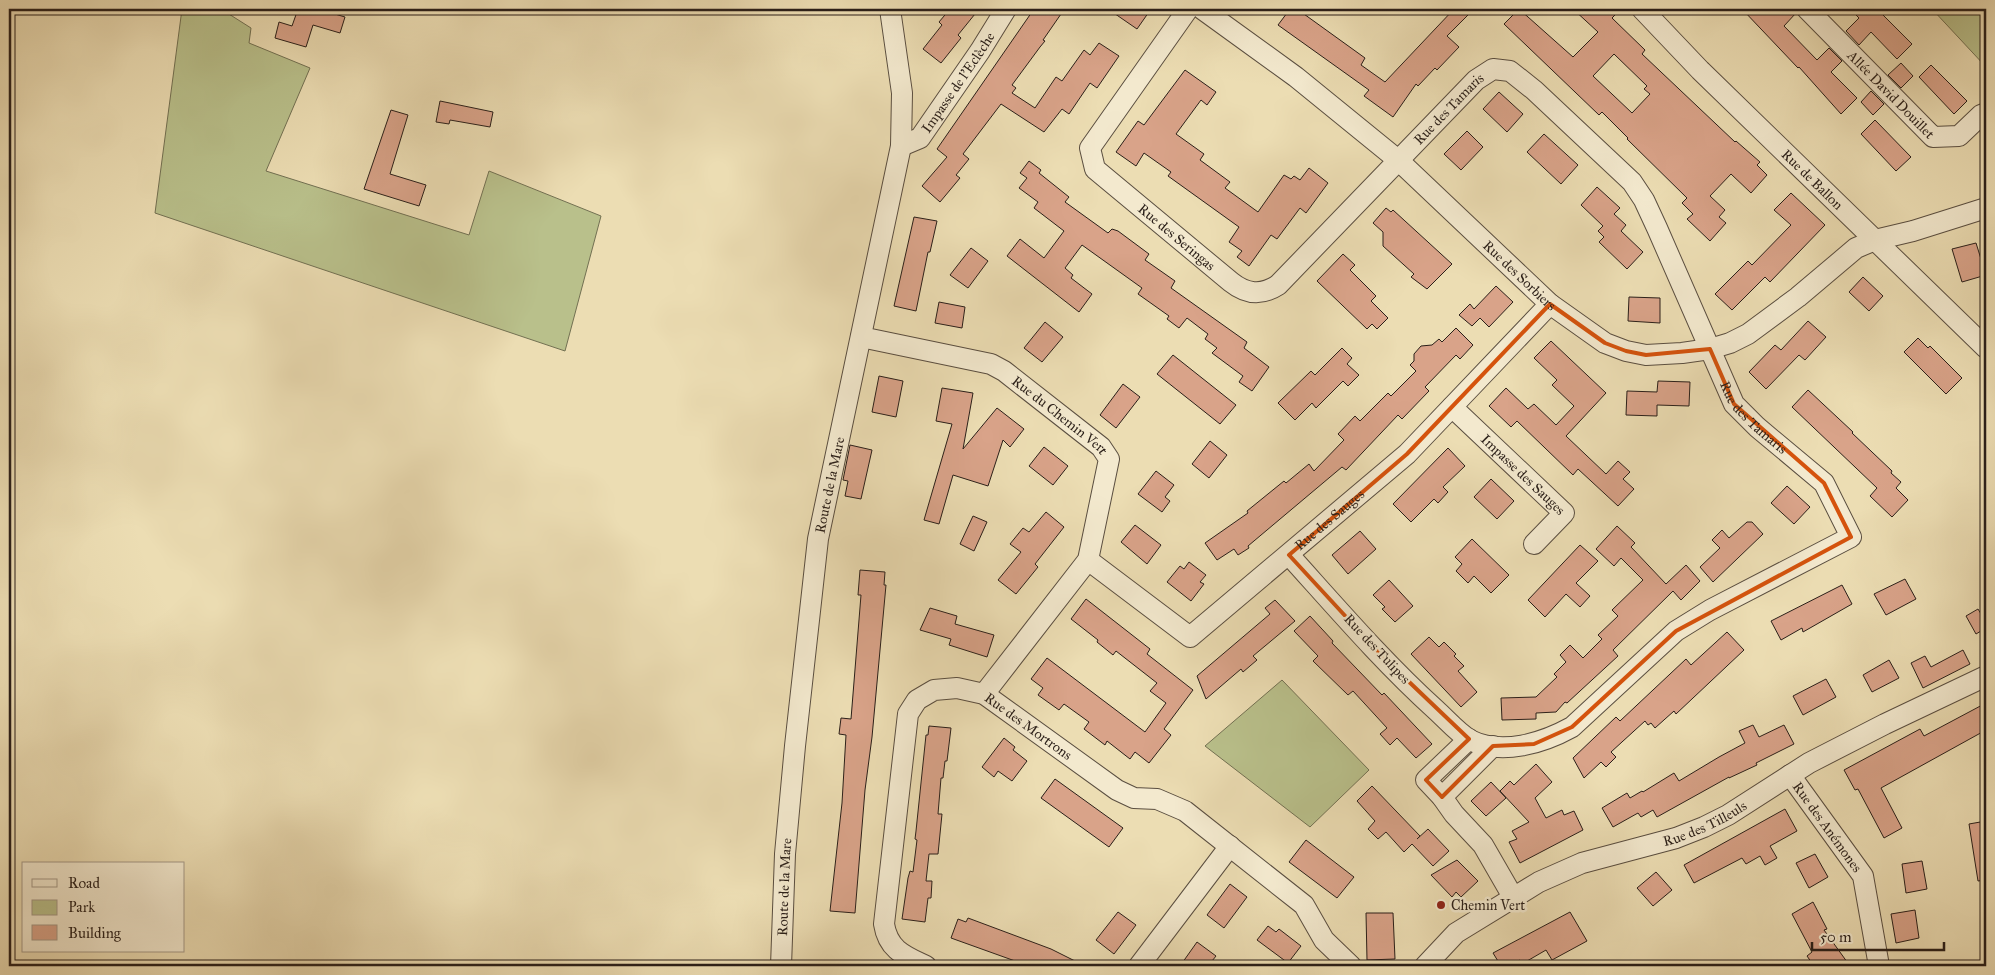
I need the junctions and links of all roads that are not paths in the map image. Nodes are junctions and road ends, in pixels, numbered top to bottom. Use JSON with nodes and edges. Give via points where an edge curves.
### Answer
{"nodes":[{"id":1,"x":890,"y":9,"type":"edge"},
{"id":2,"x":1006,"y":9,"type":"edge"},
{"id":3,"x":1188,"y":9,"type":"edge"},
{"id":4,"x":1202,"y":9,"type":"edge"},
{"id":5,"x":1642,"y":9,"type":"edge"},
{"id":6,"x":1807,"y":9,"type":"edge"},
{"id":7,"x":1986,"y":113,"type":"edge"},
{"id":8,"x":901,"y":146,"type":"junction"},
{"id":9,"x":1398,"y":160,"type":"junction"},
{"id":10,"x":1986,"y":208,"type":"edge"},
{"id":11,"x":1875,"y":240,"type":"junction"},
{"id":12,"x":1550,"y":304,"type":"junction"},
{"id":13,"x":861,"y":337,"type":"junction"},
{"id":14,"x":1986,"y":348,"type":"edge"},
{"id":15,"x":1710,"y":349,"type":"junction"},
{"id":16,"x":1452,"y":407,"type":"junction"},
{"id":17,"x":1534,"y":544,"type":"dead end"},
{"id":18,"x":1289,"y":555,"type":"junction"},
{"id":19,"x":1088,"y":560,"type":"junction"},
{"id":20,"x":1986,"y":676,"type":"edge"},
{"id":21,"x":984,"y":694,"type":"junction"},
{"id":22,"x":1469,"y":739,"type":"junction"},
{"id":23,"x":1493,"y":746,"type":"junction"},
{"id":24,"x":1790,"y":775,"type":"junction"},
{"id":25,"x":1442,"y":797,"type":"junction"},
{"id":26,"x":1230,"y":846,"type":"junction"},
{"id":27,"x":1512,"y":897,"type":"junction"},
{"id":28,"x":781,"y":966,"type":"edge"},
{"id":29,"x":926,"y":966,"type":"edge"},
{"id":30,"x":1139,"y":966,"type":"edge"},
{"id":31,"x":1351,"y":966,"type":"edge"},
{"id":32,"x":1425,"y":966,"type":"edge"},
{"id":33,"x":1880,"y":966,"type":"edge"}],
"edges":[{"from":1,"to":8,"type":"street","name":"Route de la Mare","via":[[902,93]]},
{"from":2,"to":8,"type":"street","name":"Impasse de l'Eclèche","via":[[920,138]]},
{"from":3,"to":9,"type":"street","name":"Rue des Seringas","via":[[1090,148],[1095,169],[1237,288],[1261,293],[1278,285]]},
{"from":4,"to":9,"type":"street","name":"Rue des Sorbiers","via":[[1296,77]]},
{"from":5,"to":11,"type":"street","name":"Rue de Ballon"},
{"from":6,"to":7,"type":"street","name":"Allée David Douillet","via":[[1933,137],[1959,136]]},
{"from":8,"to":13,"type":"street","name":"Route de la Mare"},
{"from":9,"to":12,"type":"street","name":"Rue des Sorbiers"},
{"from":9,"to":15,"type":"street","name":"Rue des Tamaris","via":[[1476,80],[1492,69],[1510,71],[1632,182],[1648,207]]},
{"from":10,"to":11,"type":"street","name":"Rue des Sorbiers","via":[[1913,232]]},
{"from":11,"to":14,"type":"street","name":"Rue de Ballon"},
{"from":11,"to":15,"type":"street","name":"Rue des Sorbiers","via":[[1856,248],[1748,334]]},
{"from":12,"to":15,"type":"street","name":"Rue des Sorbiers","via":[[1605,342],[1626,351],[1646,355]]},
{"from":12,"to":16,"type":"street","name":"Rue des Sauges"},
{"from":13,"to":19,"type":"street","name":"Rue du Chemin Vert","via":[[991,364],[1100,447],[1109,459]]},
{"from":13,"to":28,"type":"street","name":"Route de la Mare","via":[[818,539],[785,854]]},
{"from":15,"to":23,"type":"street","name":"Rue des Tamaris","via":[[1734,404],[1824,482],[1851,537],[1676,631],[1572,727],[1534,744]]},
{"from":16,"to":17,"type":"street","name":"Impasse des Sauges","via":[[1564,513]]},
{"from":16,"to":18,"type":"street","name":"Rue des Sauges","via":[[1407,454]]},
{"from":18,"to":19,"type":"street","name":"Rue des Sauges","via":[[1190,637]]},
{"from":18,"to":22,"type":"street","name":"Rue des Tulipes","via":[[1425,700]]},
{"from":19,"to":21,"type":"street","name":"Rue du Chemin Vert"},
{"from":20,"to":24,"type":"street","name":"Rue des Tilleuls","via":[[1877,728]]},
{"from":21,"to":26,"type":"street","name":"Rue des Mortrons","via":[[1117,790],[1134,798],[1157,800],[1185,811]]},
{"from":21,"to":29,"type":"street","name":"Rue des Mortrons","via":[[957,688],[934,690],[917,700],[908,714],[884,924],[885,934],[901,954]]},
{"from":22,"to":23,"type":"street","name":"Rue des Tulipes"},
{"from":22,"to":25,"type":"street","via":[[1426,780]]},
{"from":23,"to":25,"type":"street"},
{"from":24,"to":27,"type":"street","name":"Rue des Tilleuls","via":[[1704,828],[1582,862]]},
{"from":24,"to":33,"type":"street","name":"Rue des Anémones","via":[[1863,876]]},
{"from":25,"to":27,"type":"street","via":[[1482,845]]},
{"from":26,"to":30,"type":"street"},
{"from":26,"to":31,"type":"street","name":"Rue des Mortrons","via":[[1304,905],[1324,940]]},
{"from":27,"to":32,"type":"street","name":"Rue des Tilleuls","via":[[1456,933]]}]}
